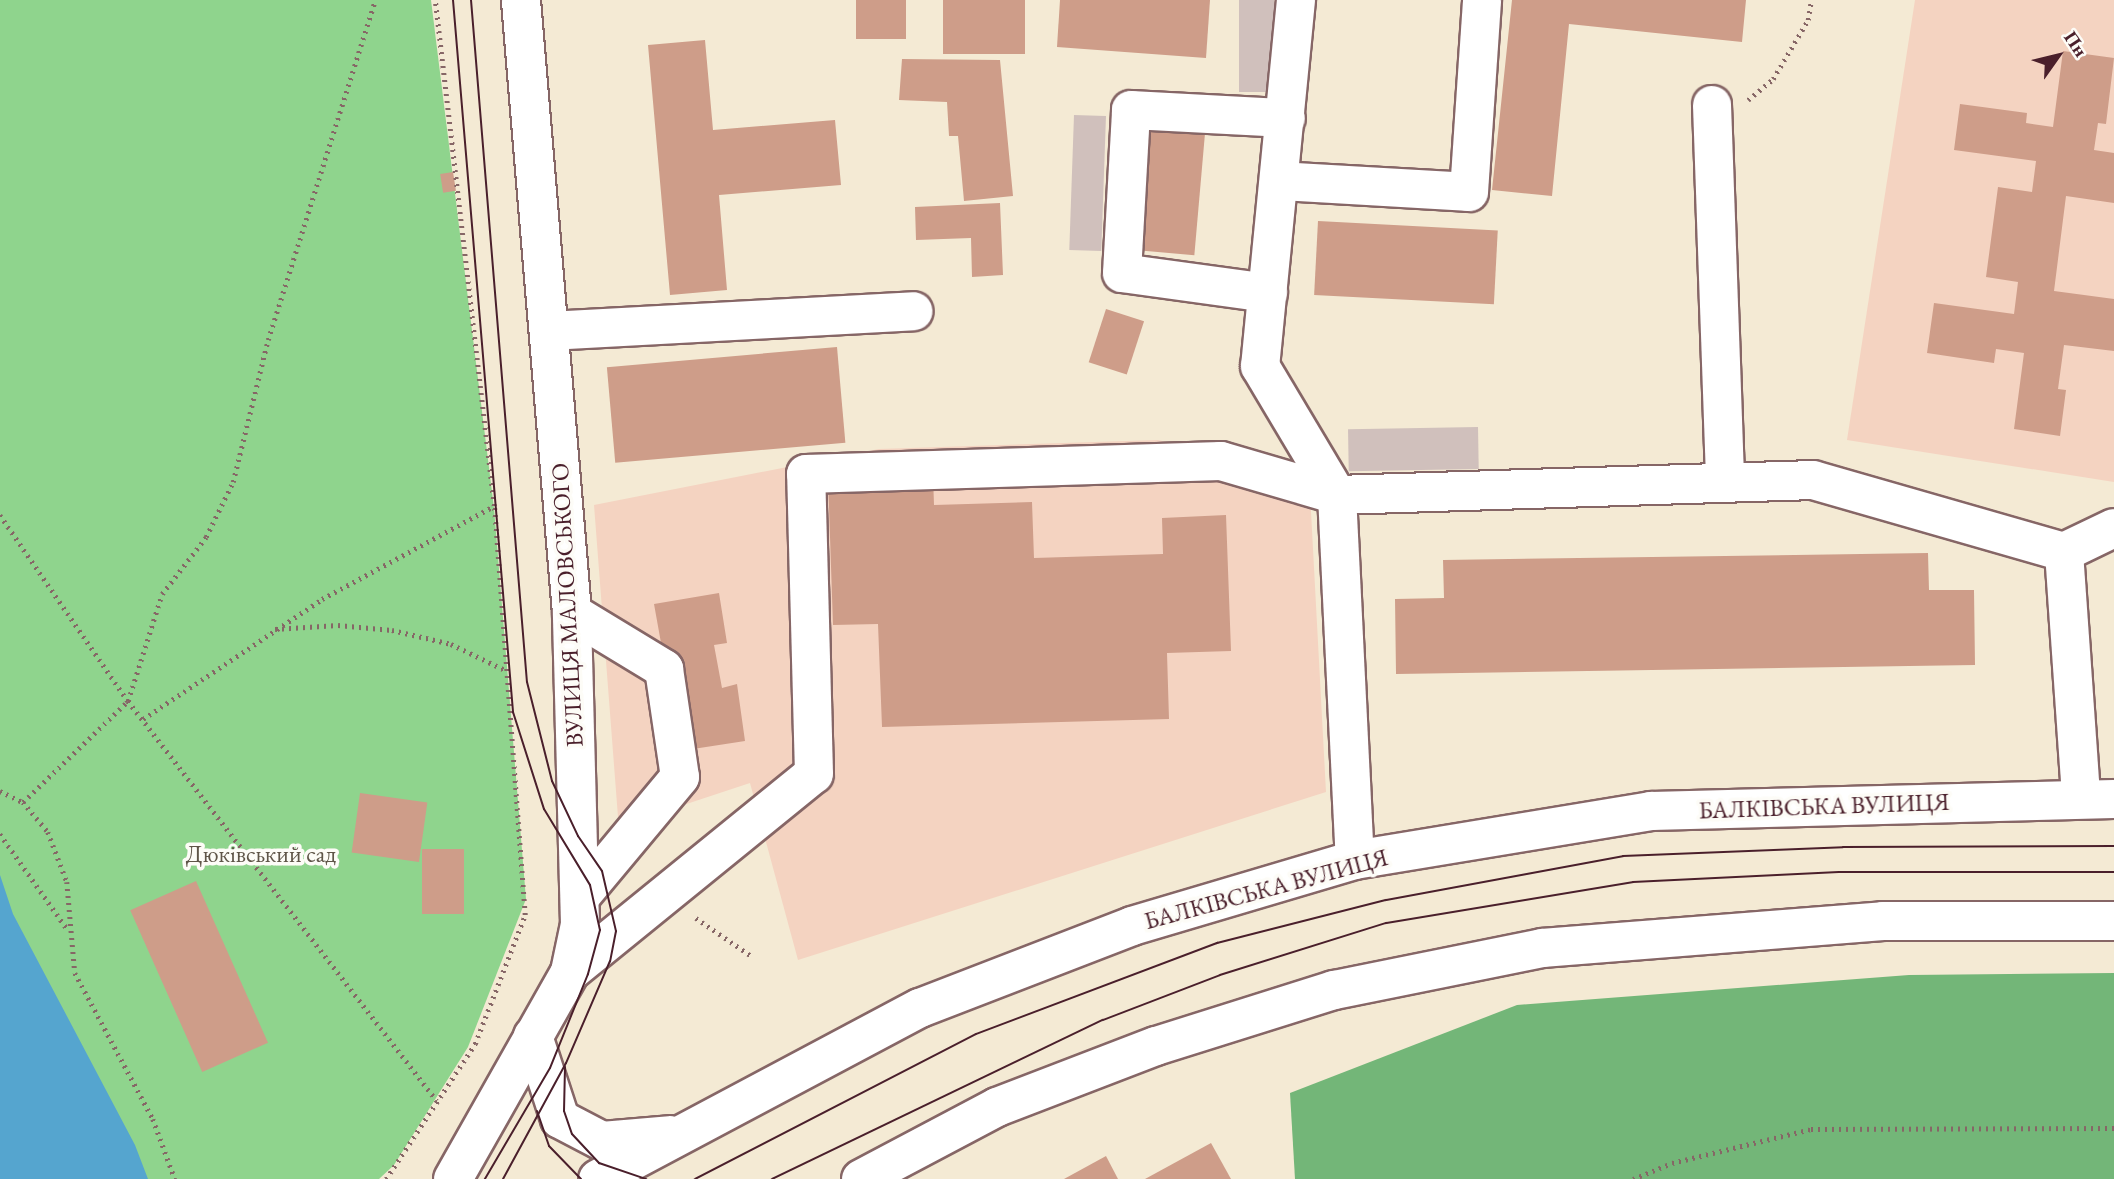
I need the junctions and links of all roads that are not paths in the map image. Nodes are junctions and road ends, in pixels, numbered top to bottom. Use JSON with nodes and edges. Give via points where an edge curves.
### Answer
{"nodes":[{"id":1,"x":521,"y":0,"type":"edge"},
{"id":2,"x":1296,"y":0,"type":"edge"},
{"id":3,"x":1482,"y":0,"type":"edge"},
{"id":4,"x":1712,"y":105,"type":"road end"},
{"id":5,"x":1286,"y":118,"type":"junction"},
{"id":6,"x":1279,"y":181,"type":"junction"},
{"id":7,"x":1268,"y":293,"type":"junction"},
{"id":8,"x":913,"y":311,"type":"dead end"},
{"id":9,"x":549,"y":331,"type":"junction"},
{"id":10,"x":1725,"y":482,"type":"junction"},
{"id":11,"x":1337,"y":495,"type":"junction"},
{"id":12,"x":2114,"y":528,"type":"edge"},
{"id":13,"x":2064,"y":552,"type":"junction"},
{"id":14,"x":572,"y":613,"type":"junction"},
{"id":15,"x":2097,"y":799,"type":"edge"},
{"id":16,"x":1355,"y":860,"type":"junction"},
{"id":17,"x":581,"y":896,"type":"junction"},
{"id":18,"x":2114,"y":921,"type":"edge"},
{"id":19,"x":570,"y":972,"type":"junction"},
{"id":20,"x":533,"y":1036,"type":"junction"},
{"id":21,"x":686,"y":1133,"type":"junction"},
{"id":22,"x":453,"y":1179,"type":"edge"},
{"id":23,"x":598,"y":1179,"type":"edge"},
{"id":24,"x":861,"y":1179,"type":"edge"}],
"edges":[{"from":1,"to":9,"type":"main road","name":"ВУЛИЦЯ МАЛОВСЬКОГО"},
{"from":2,"to":5,"type":"main road"},
{"from":3,"to":6,"type":"main road","via":[[1469,192]]},
{"from":4,"to":10,"type":"main road"},
{"from":5,"to":6,"type":"main road"},
{"from":5,"to":7,"type":"main road","via":[[1131,110],[1122,273]]},
{"from":6,"to":7,"type":"main road"},
{"from":7,"to":11,"type":"main road","via":[[1260,366]]},
{"from":8,"to":9,"type":"main road"},
{"from":9,"to":14,"type":"main road","name":"ВУЛИЦЯ МАЛОВСЬКОГО"},
{"from":10,"to":11,"type":"main road"},
{"from":10,"to":13,"type":"main road","via":[[1813,480]]},
{"from":11,"to":16,"type":"main road"},
{"from":11,"to":19,"type":"main road","via":[[1221,461],[806,474],[814,774]]},
{"from":12,"to":13,"type":"main road"},
{"from":13,"to":15,"type":"main road"},
{"from":14,"to":17,"type":"main road","name":"ВУЛИЦЯ МАЛОВСЬКОГО"},
{"from":14,"to":17,"type":"main road","via":[[664,669],[680,777]]},
{"from":15,"to":16,"type":"main road","name":"БАЛКІВСЬКА ВУЛИЦЯ","via":[[1651,811]]},
{"from":16,"to":21,"type":"main road","name":"БАЛКІВСЬКА ВУЛИЦЯ","via":[[1132,926],[920,1008]]},
{"from":17,"to":19,"type":"main road","name":"ВУЛИЦЯ МАЛОВСЬКОГО"},
{"from":18,"to":24,"type":"main road","via":[[1883,921],[1542,948],[1334,990],[1156,1046],[997,1107]]},
{"from":19,"to":20,"type":"main road","name":"ВУЛИЦЯ МАЛОВСЬКОГО"},
{"from":20,"to":21,"type":"main road","via":[[560,1119],[602,1141]]},
{"from":20,"to":22,"type":"main road","name":"ВУЛИЦЯ МАЛОВСЬКОГО"},
{"from":21,"to":23,"type":"main road","name":"БАЛКІВСЬКА ВУЛИЦЯ"}]}
